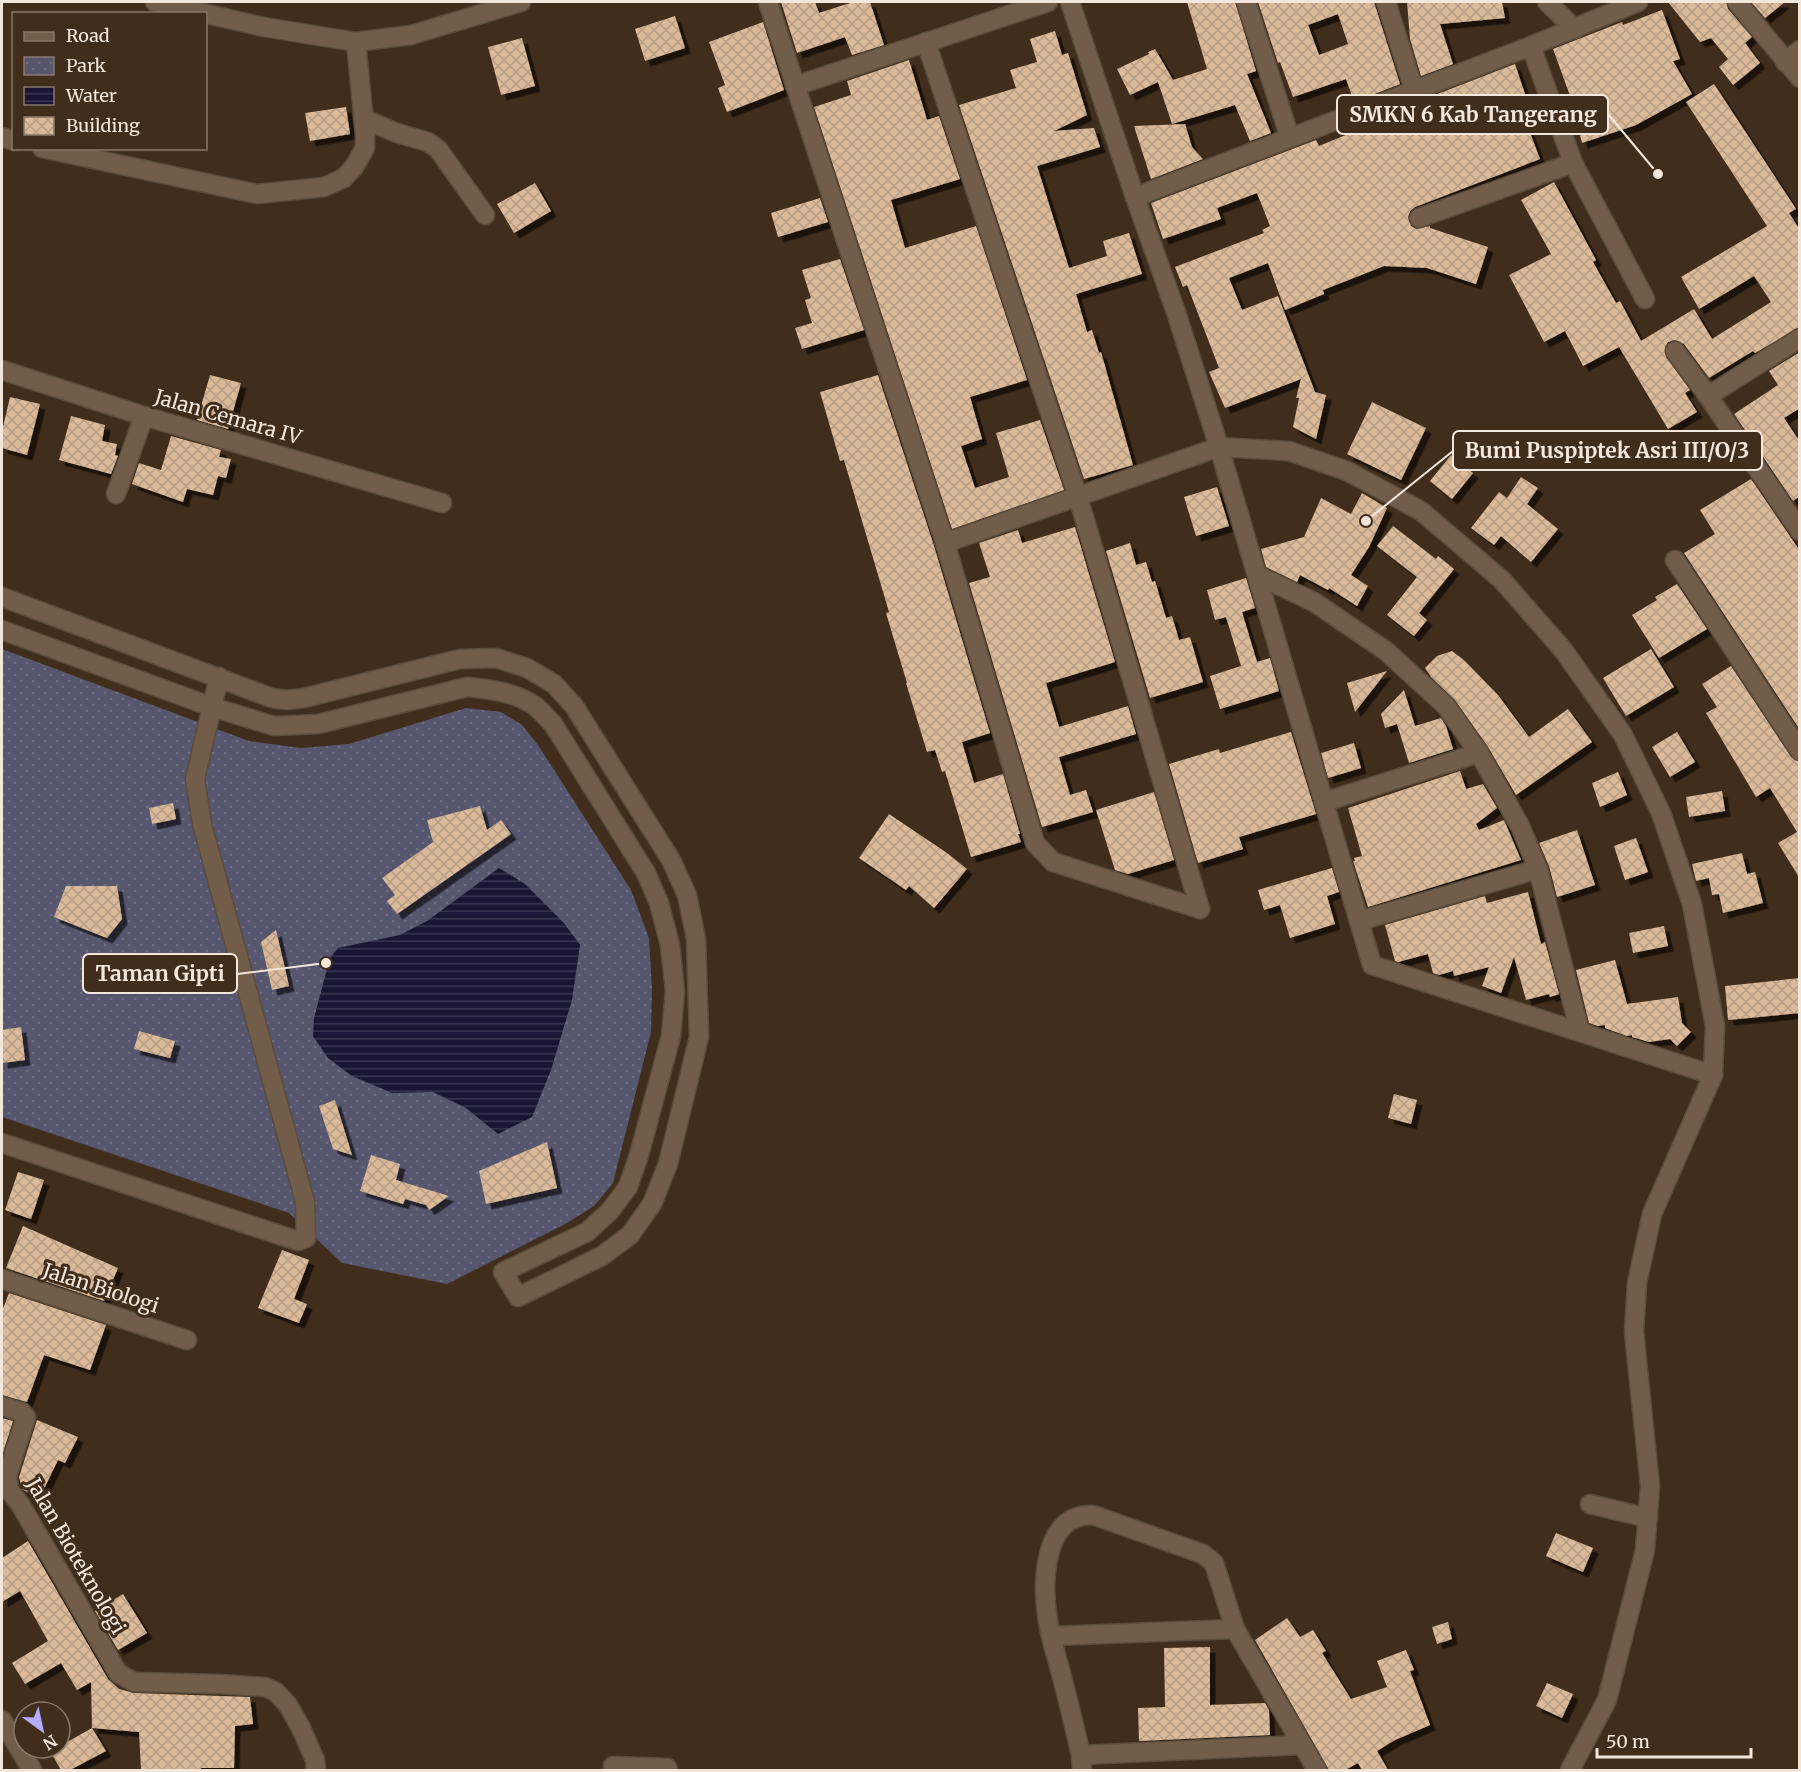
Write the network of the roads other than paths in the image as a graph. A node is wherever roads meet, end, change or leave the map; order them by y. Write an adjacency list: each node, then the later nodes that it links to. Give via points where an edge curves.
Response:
1 (155, 2): 11 (street)
2 (521, 2): 14 (street, via 411,35)
3 (768, 2): 19 (street)
4 (1048, 2): 15 (street)
5 (1070, 2): 25 (street)
6 (1246, 2): 22 (street)
7 (1386, 2): 20 (street)
8 (1546, 2): 13 (street)
9 (1638, 2): 13 (street)
10 (1737, 2): 17 (street)
11 (199, 12)
12 (207, 14): 14 (street)
13 (1575, 29): 16 (street)
14 (356, 42): 21 (street)
15 (926, 42): 19 (street); 36 (street)
16 (1531, 46): 20 (street); 24 (street)
17 (1792, 56): 18 (street)
18 (1800, 78)
19 (795, 86): 39 (street)
20 (1414, 90): 22 (street)
21 (364, 119): 23 (street, via 365,148 344,178 324,187 257,194); 26 (street, via 438,149)
22 (1290, 138): 25 (street)
23 (51, 150)
24 (1574, 163): 27 (street); 28 (street)
25 (1135, 197): 34 (street)
26 (485, 215)
27 (1419, 218)
28 (1645, 298)
29 (1800, 338): 32 (street)
30 (1675, 351): 32 (street)
31 (2, 370): 33 (street, Jalan Cemara IV)
32 (1708, 396): 38 (street)
33 (144, 416): 35 (street); 37 (street, Jalan Cemara IV)
34 (1219, 447): 36 (street); 41 (street); 52 (street, via 1289,451 1347,471 1421,511 1502,580 1564,651 1623,735 1664,823 1692,904 1715,1026)
35 (116, 494)
36 (1078, 497): 39 (street); 39 (street, via 1200,909 1053,862 1035,843)
37 (442, 503)
38 (1800, 531)
39 (945, 543)
40 (1675, 560): 46 (street)
41 (1257, 575): 47 (street, via 1314,603 1386,651 1446,706); 48 (street)
42 (2, 597): 44 (street)
43 (2, 630): 45 (street)
44 (219, 677): 45 (street); 45 (street, via 287,700 460,659 496,658 527,668 554,684 574,706 671,860 687,895 696,939 699,1037 668,1164 652,1204 630,1235 602,1256 518,1297 503,1272 587,1232 628,1187 671,1036 675,991 670,945 659,903 646,873 553,724 533,704 489,688 467,687 293,727 274,726)
45 (212, 707): 53 (street, via 195,779 202,824 305,1202 306,1238 298,1241)
46 (1800, 751)
47 (1479, 753): 48 (street); 49 (street, via 1520,826)
48 (1324, 802): 50 (street)
49 (1538, 869): 50 (street); 51 (street)
50 (1359, 921): 51 (street, via 1372,964)
51 (1580, 1032): 52 (street)
52 (1713, 1075): 58 (street, via 1652,1214 1637,1283 1634,1332 1650,1486)
53 (2, 1143)
54 (2, 1279): 55 (street, Jalan Biologi)
55 (187, 1340)
56 (2, 1406): 66 (street, Jalan Bioteknologi, via 26,1417 7,1476 9,1490 118,1673 134,1682 230,1684 265,1687 276,1692 301,1728)
57 (1590, 1504): 58 (street)
58 (1648, 1518): 69 (street, via 1645,1550 1607,1700)
59 (1235, 1629): 60 (street); 60 (street, via 1214,1563 1203,1554 1081,1514 1065,1523 1049,1551 1046,1572); 62 (street)
60 (1052, 1636): 63 (street)
61 (2, 1720): 65 (street)
62 (1302, 1745): 63 (street); 68 (street)
63 (1082, 1763)
64 (613, 1766): 67 (street)
65 (32, 1770)
66 (316, 1770)
67 (668, 1770)
68 (1317, 1770)
69 (1570, 1770)

